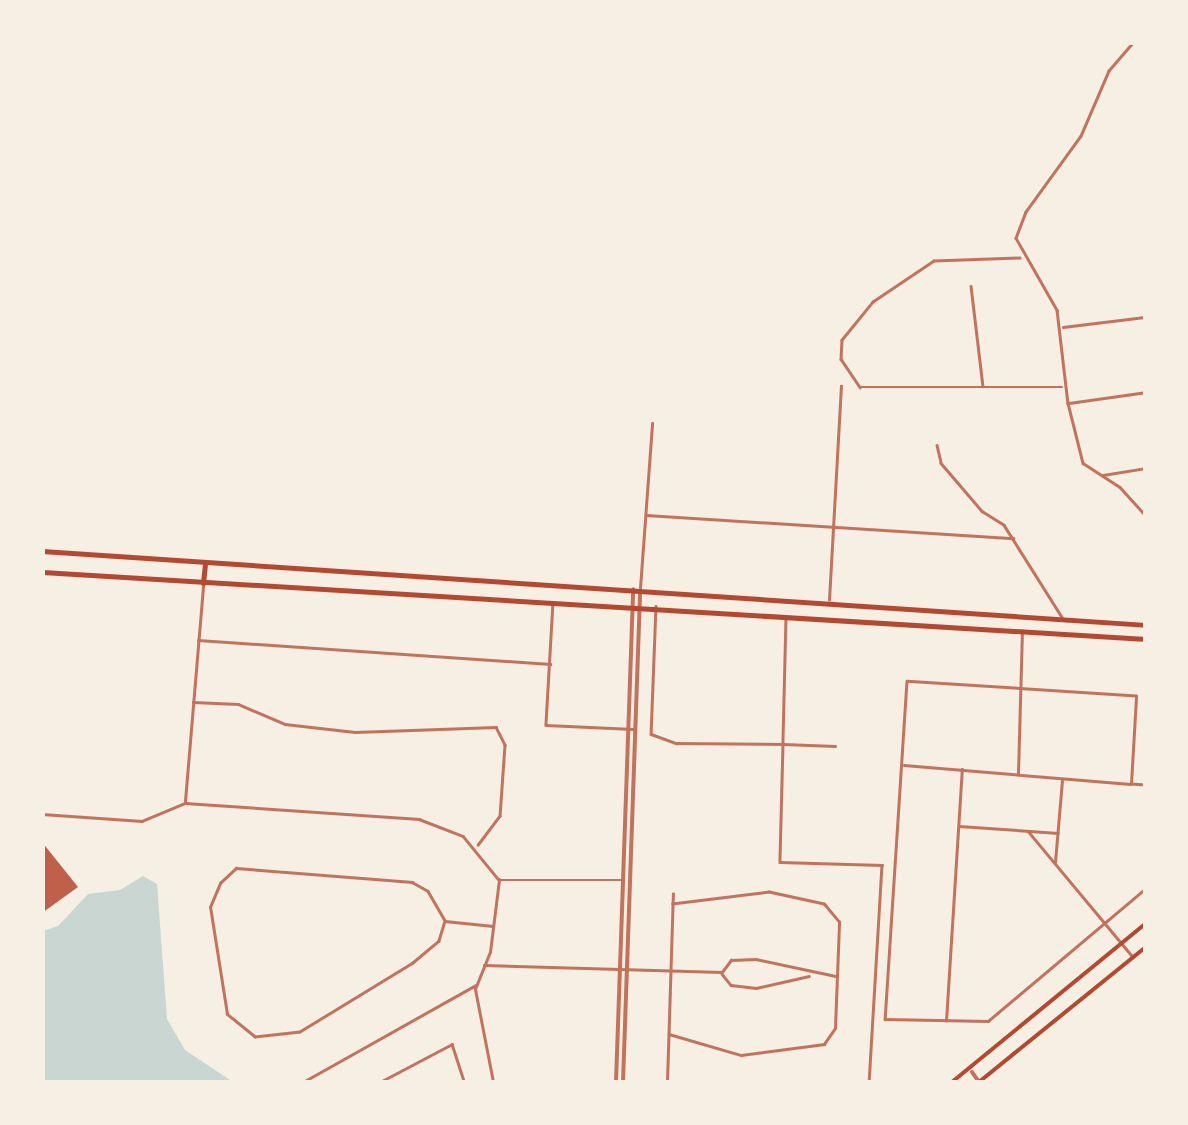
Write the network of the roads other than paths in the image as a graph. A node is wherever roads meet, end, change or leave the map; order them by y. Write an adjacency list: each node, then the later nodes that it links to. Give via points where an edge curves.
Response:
1 (1134, 42): 2 (street, via 1102,83 1071,153 1022,218 1016,238)
2 (1022, 258): 5 (street, via 1051,294); 7 (street, via 934,260 873,302 839,348 860,387)
3 (971, 286): 7 (street)
4 (1146, 317): 5 (street)
5 (1060, 328): 8 (street)
6 (840, 386): 17 (street)
7 (983, 387): 8 (street)
8 (1065, 387): 10 (street)
9 (1146, 392): 10 (street)
10 (1068, 403): 14 (street, via 1084,463)
11 (652, 423): 15 (street)
12 (937, 445): 18 (street, via 941,462)
13 (1146, 468): 14 (street)
14 (1100, 476): 16 (street)
15 (646, 515): 17 (street); 23 (street)
16 (1146, 516)
17 (832, 527): 18 (street); 24 (street)
18 (1013, 538): 29 (street)
19 (42, 552): 20 (main road)
20 (204, 564): 22 (main road); 23 (main road)
21 (42, 572): 22 (main road)
22 (203, 583): 25 (main road); 33 (street)
23 (636, 589): 24 (main road); 26 (street)
24 (830, 600): 29 (main road)
25 (554, 601): 26 (main road); 34 (street)
26 (636, 605): 27 (main road); 37 (street)
27 (656, 606): 28 (main road); 38 (street, via 651,734 676,743)
28 (786, 616): 31 (main road); 38 (street)
29 (1063, 618): 30 (main road)
30 (1146, 625)
31 (1022, 630): 32 (main road); 35 (street)
32 (1146, 639)
33 (198, 640): 34 (street); 36 (street)
34 (550, 664): 37 (street, via 546,725)
35 (1022, 689): 40 (street, via 908,681); 42 (street); 44 (street, via 1136,696)
36 (193, 702): 46 (street); 51 (street, via 238,704 285,724 356,732 496,727 505,745 500,816)
37 (631, 729): 54 (street)
38 (783, 744): 39 (street); 81 (street, via 780,862 882,866)
39 (835, 746)
40 (901, 765): 41 (street); 72 (street, via 885,1018)
41 (962, 770): 42 (street); 48 (street)
42 (1018, 774): 43 (street)
43 (1062, 779): 44 (street); 50 (street)
44 (1131, 784): 45 (street)
45 (1146, 785)
46 (185, 803): 47 (street, via 142,821); 51 (street, via 419,819 456,832)
47 (42, 814)
48 (957, 826): 49 (street); 72 (street)
49 (1028, 831): 50 (street); 52 (street)
50 (1058, 834): 52 (street)
51 (476, 848): 53 (street)
52 (1056, 863): 60 (street)
53 (499, 880): 54 (street); 61 (street)
54 (626, 880): 66 (street)
55 (1146, 888): 60 (street)
56 (674, 894): 57 (street)
57 (673, 904): 67 (street); 70 (street, via 758,892 824,904 839,922)
58 (444, 921): 58 (street, via 428,891 412,882 236,868 210,907 227,1014 255,1036 300,1032 413,963 438,941); 61 (street)
59 (1146, 923): 62 (main road)
60 (1106, 924): 62 (street); 72 (street, via 994,1018 976,1025)
61 (493, 926): 65 (street)
62 (1122, 943): 64 (street); 74 (main road)
63 (1146, 948): 64 (main road)
64 (1134, 958): 83 (main road)
65 (484, 965): 66 (street); 71 (street)
66 (623, 969): 67 (street); 79 (street)
67 (671, 972): 68 (street); 73 (street)
68 (722, 972): 69 (street, via 731,985 756,988 804,982); 69 (street, via 732,960 756,958 804,967)
69 (809, 975): 70 (street)
70 (837, 976): 73 (street, via 834,1034 812,1049 734,1054)
71 (476, 985): 75 (street); 78 (street)
72 (946, 1022)
73 (669, 1034): 80 (street)
74 (972, 1072): 82 (main road); 83 (street)
75 (304, 1082)
76 (380, 1082): 77 (street, via 452,1044)
77 (464, 1082)
78 (493, 1082)
79 (620, 1082)
80 (668, 1082)
81 (870, 1082)
82 (952, 1082)
83 (979, 1082)

